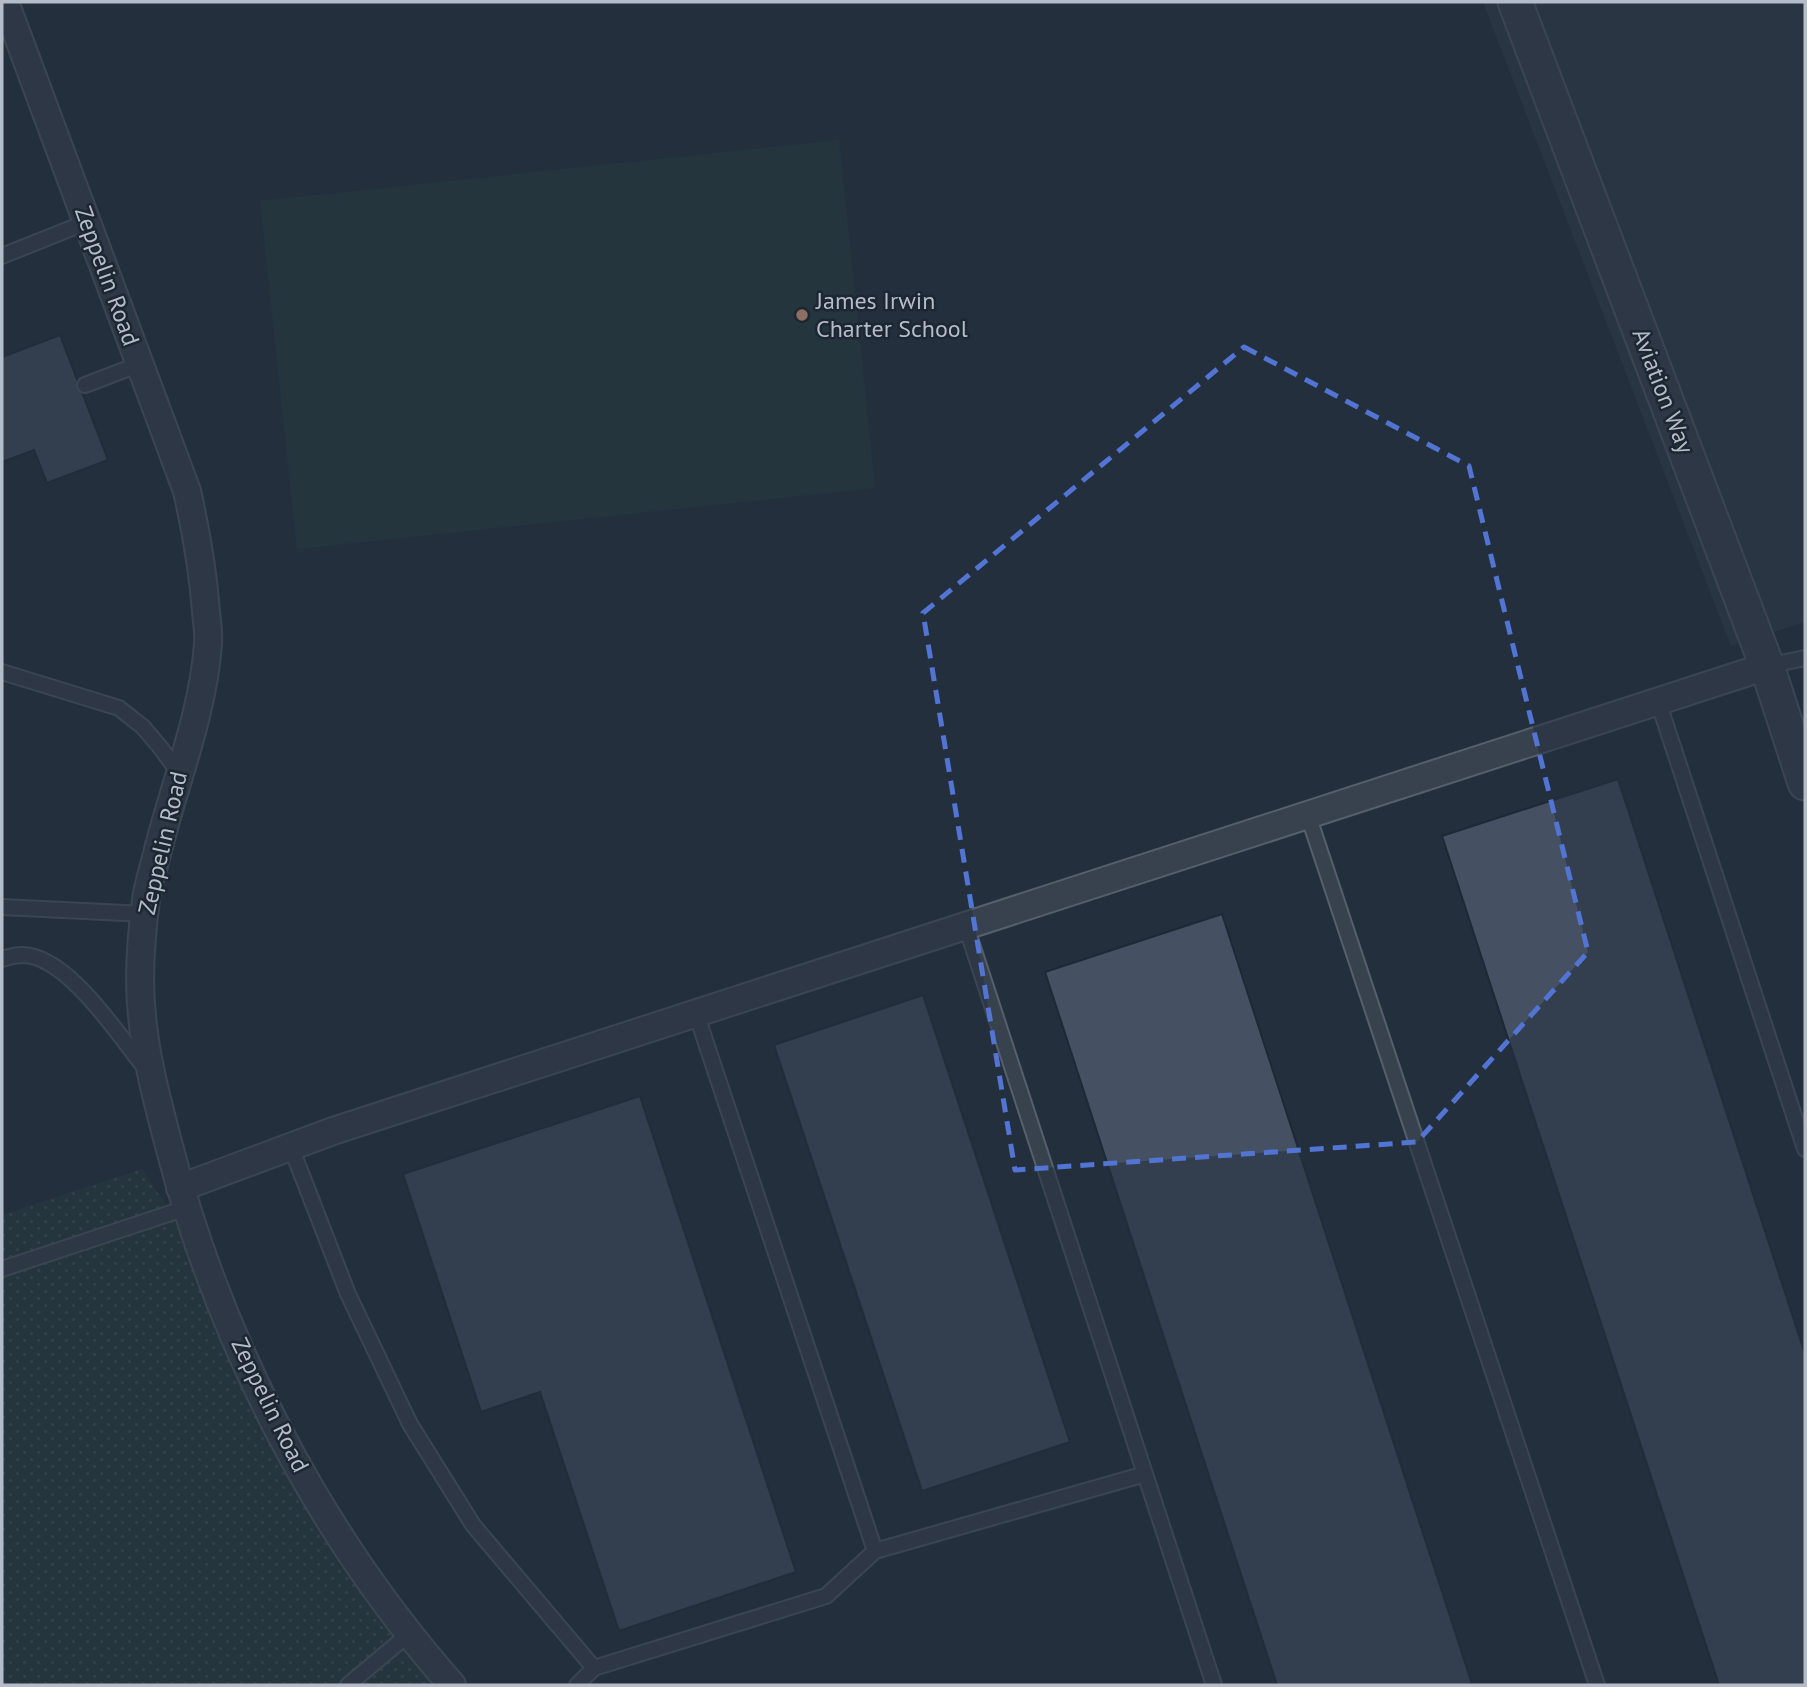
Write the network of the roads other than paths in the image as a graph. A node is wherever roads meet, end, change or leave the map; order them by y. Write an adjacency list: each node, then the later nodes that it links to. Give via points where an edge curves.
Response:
1 (5, 2): 3 (street, Zeppelin Road)
2 (1515, 2): 8 (street, Aviation Way)
3 (87, 222): 4 (lane); 5 (street, Zeppelin Road)
4 (2, 256)
5 (139, 365): 6 (lane); 11 (street, Zeppelin Road, via 187,491 204,583 209,642 196,715)
6 (85, 386)
7 (1805, 658): 8 (lane)
8 (1767, 666): 10 (street); 12 (street, Aviation Way)
9 (2, 672): 11 (lane, via 119,708 143,727)
10 (1658, 701): 13 (street); 21 (lane)
11 (179, 773): 15 (street, Zeppelin Road)
12 (1805, 783)
13 (1308, 815): 16 (street); 32 (lane)
14 (2, 907): 15 (lane)
15 (145, 914): 19 (street, Zeppelin Road, via 141,1013)
16 (966, 926): 18 (street); 24 (lane)
17 (3, 956): 19 (lane, via 24,955 47,962 73,979)
18 (696, 1013): 20 (street); 25 (lane)
19 (151, 1075): 22 (street, Zeppelin Road)
20 (291, 1147): 22 (street); 27 (lane, via 348,1294 410,1424 473,1525)
21 (1805, 1149)
22 (183, 1198): 23 (lane); 26 (street, Zeppelin Road, via 243,1354 283,1438 333,1525)
23 (2, 1269)
24 (1145, 1474): 25 (lane); 31 (lane)
25 (875, 1551): 27 (lane, via 826,1596)
26 (410, 1633): 28 (lane); 29 (street, Zeppelin Road)
27 (594, 1668): 30 (lane)
28 (348, 1685)
29 (452, 1685)
30 (577, 1685)
31 (1214, 1685)
32 (1597, 1685)

